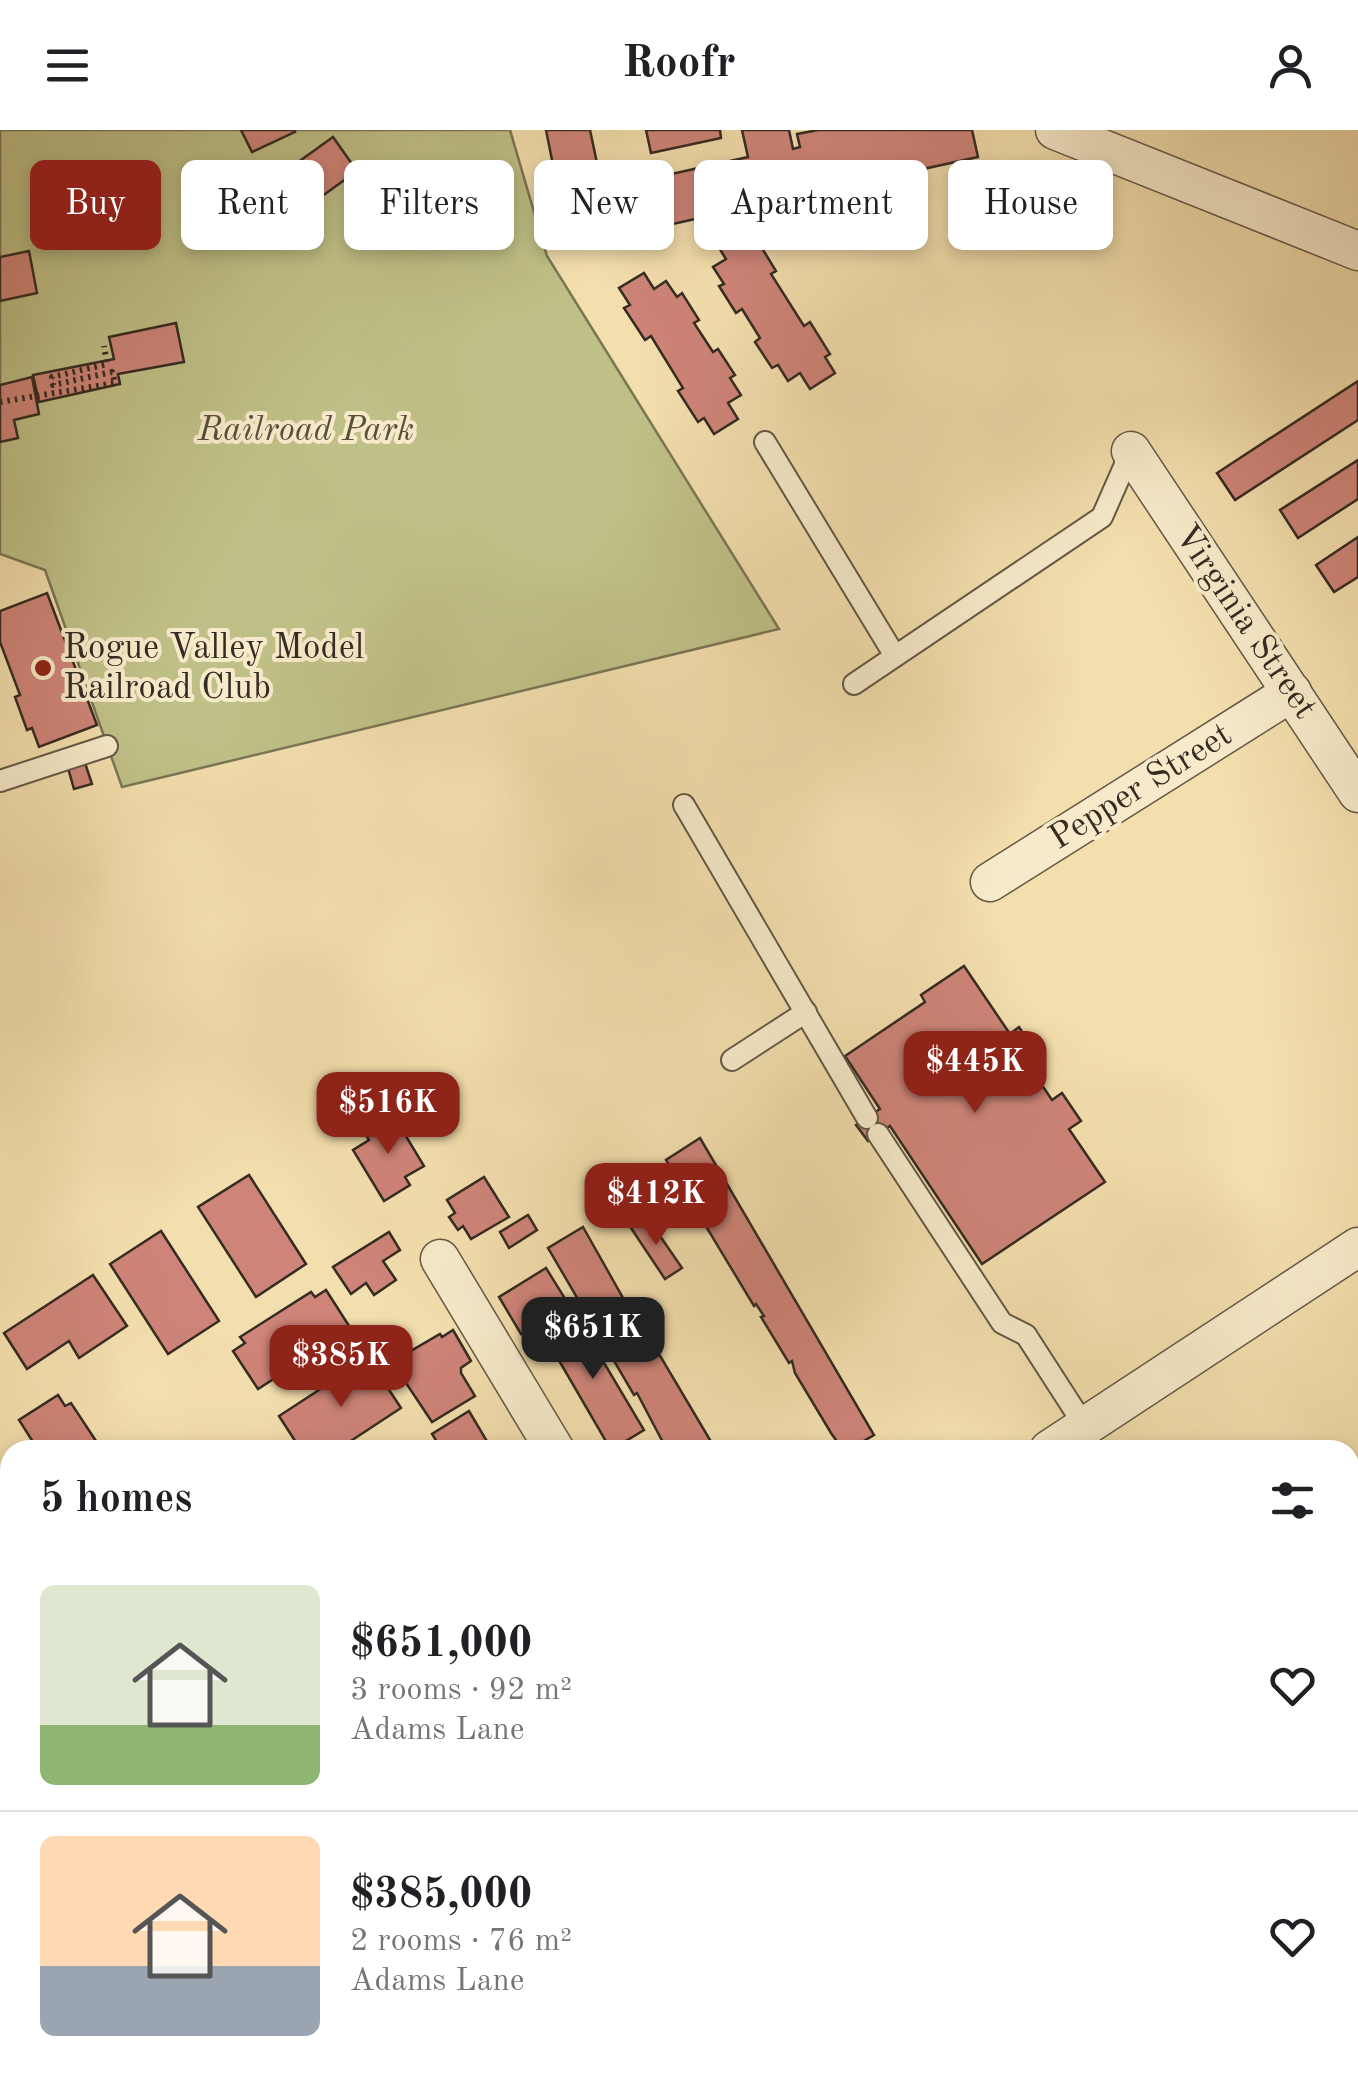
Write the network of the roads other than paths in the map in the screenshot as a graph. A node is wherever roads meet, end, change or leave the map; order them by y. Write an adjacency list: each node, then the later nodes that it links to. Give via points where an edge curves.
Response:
1 (1056, 130): 2 (street)
2 (1358, 251)
3 (765, 442): 5 (lane)
4 (1131, 451): 5 (lane, via 1102,517); 7 (street, Virginia Street)
5 (895, 656): 6 (lane)
6 (854, 684)
7 (1292, 692): 10 (street, Virginia Street); 12 (street, Pepper Street)
8 (108, 746): 9 (lane)
9 (0, 781)
10 (1358, 793)
11 (684, 806): 13 (lane)
12 (990, 882)
13 (806, 1012): 14 (lane); 17 (lane, via 1002,1323 1026,1335)
14 (732, 1060)
15 (1358, 1248): 17 (street)
16 (440, 1259): 18 (street)
17 (1084, 1425): 19 (street)
18 (548, 1440)
19 (1062, 1440)

